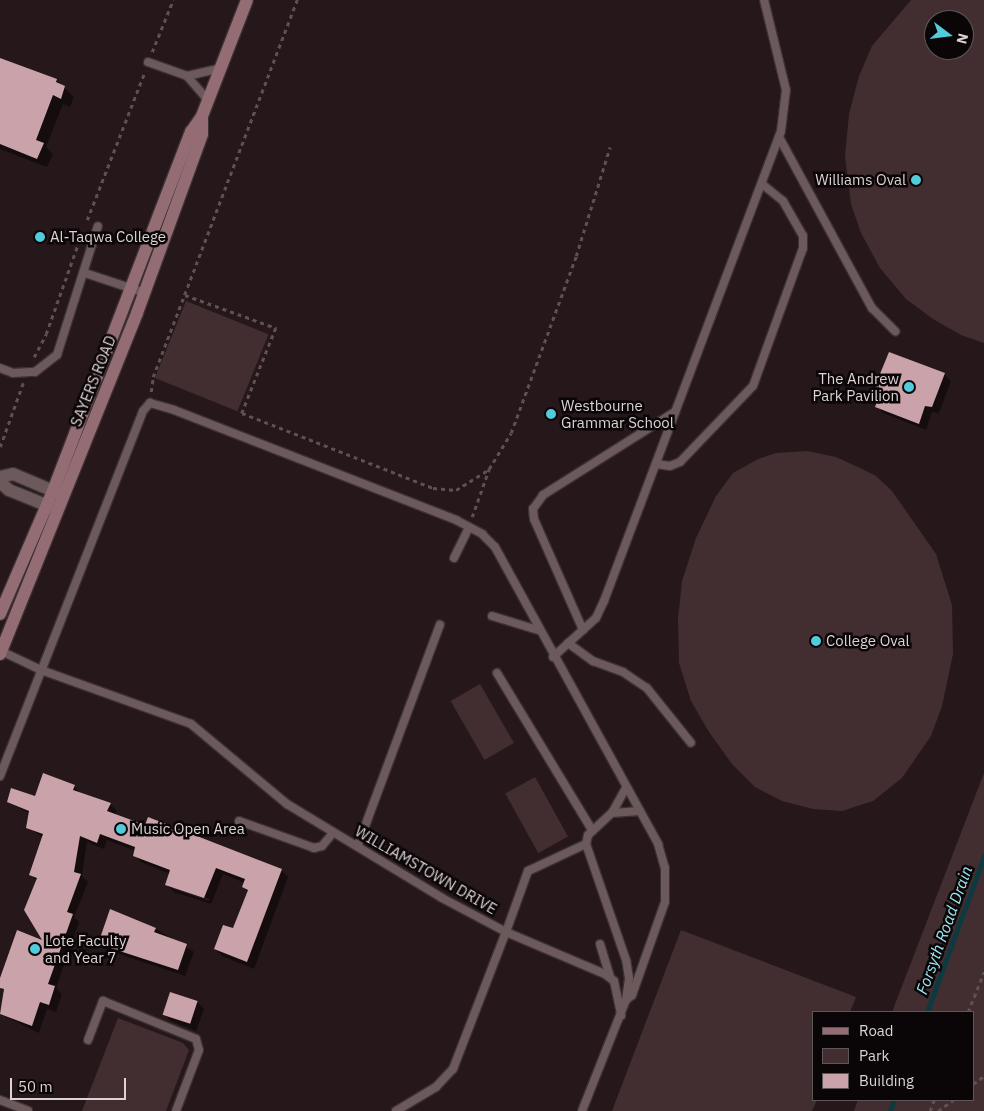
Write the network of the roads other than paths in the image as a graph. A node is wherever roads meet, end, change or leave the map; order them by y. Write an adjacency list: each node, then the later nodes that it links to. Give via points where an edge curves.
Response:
1 (247, 0): 4 (main road, SAYERS ROAD)
2 (764, 0): 8 (lane, via 786,90 786,111)
3 (148, 62): 5 (lane)
4 (221, 68): 5 (lane); 6 (main road, SAYERS ROAD)
5 (188, 76): 6 (lane)
6 (208, 100): 7 (main road, SAYERS ROAD)
7 (202, 116): 12 (main road, SAYERS ROAD, via 192,132); 13 (main road, SAYERS ROAD, via 202,134)
8 (779, 137): 9 (lane); 14 (lane, via 872,308)
9 (762, 184): 16 (lane); 17 (lane, via 783,201 803,236 804,248 753,386 680,462 670,466)
10 (98, 226): 11 (lane)
11 (85, 273): 12 (lane); 15 (lane, via 57,355 36,372 13,373)
12 (131, 288): 13 (lane); 20 (main road, SAYERS ROAD)
13 (145, 293): 20 (main road, SAYERS ROAD)
14 (895, 332)
15 (0, 368)
16 (675, 412): 17 (lane); 29 (lane, via 543,495 533,509 534,520)
17 (656, 464): 29 (lane, via 604,601 596,618)
18 (0, 477): 20 (street, via 13,474)
19 (0, 482): 21 (street, via 9,490)
20 (59, 493): 21 (main road, SAYERS ROAD); 22 (main road, SAYERS ROAD)
21 (45, 506): 22 (street); 25 (main road, SAYERS ROAD)
22 (59, 510): 31 (main road, SAYERS ROAD)
23 (469, 526): 24 (lane); 28 (lane, via 495,547); 33 (lane, via 150,403 142,411)
24 (454, 558)
25 (0, 614)
26 (492, 616): 28 (lane)
27 (440, 625): 44 (lane)
28 (538, 630): 32 (lane)
29 (583, 630): 30 (lane)
30 (568, 643): 32 (lane); 35 (lane, via 593,661 623,672 647,688)
31 (0, 652): 33 (lane, WILLIAMSTOWN DRIVE)
32 (553, 657): 37 (lane)
33 (41, 670): 36 (lane); 42 (lane, WILLIAMSTOWN DRIVE, via 191,724 253,777)
34 (497, 673): 41 (lane)
35 (692, 743)
36 (0, 776)
37 (626, 788): 38 (lane); 39 (lane)
38 (640, 811): 39 (lane); 48 (lane, via 658,844 665,868 665,902 632,995)
39 (612, 813): 41 (lane)
40 (239, 821): 42 (lane, via 314,848 322,846)
41 (592, 830): 43 (lane)
42 (333, 833): 44 (lane, WILLIAMSTOWN DRIVE)
43 (586, 844): 45 (lane, WILLIAMSTOWN DRIVE, via 528,871); 48 (lane, via 626,960)
44 (358, 845): 45 (lane, WILLIAMSTOWN DRIVE, via 442,898)
45 (506, 932): 47 (lane); 54 (lane, via 454,1069 436,1087)
46 (600, 944): 47 (lane)
47 (610, 977): 49 (lane, via 618,993)
48 (626, 1000): 49 (lane)
49 (620, 1015): 55 (lane)
50 (88, 1040): 53 (lane, via 103,1001 196,1040 199,1050)
51 (0, 1100): 52 (lane)
52 (28, 1111)
53 (176, 1111)
54 (396, 1111)
55 (582, 1111)

